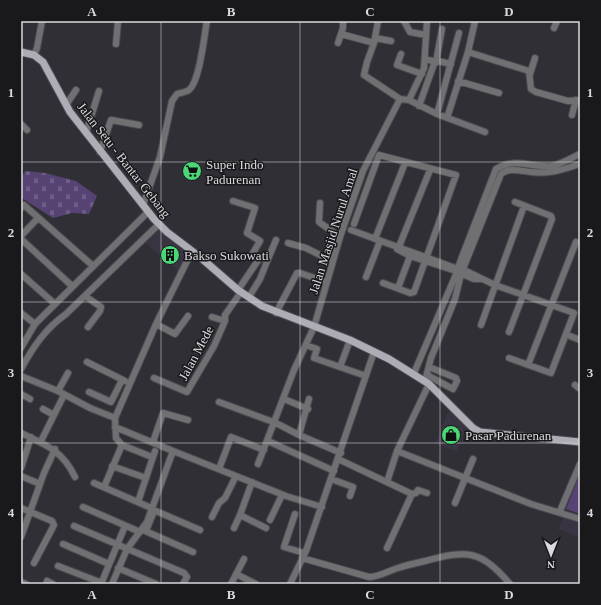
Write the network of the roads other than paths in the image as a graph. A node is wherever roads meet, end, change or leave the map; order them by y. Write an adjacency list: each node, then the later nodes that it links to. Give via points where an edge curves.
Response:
1 (42, 21): 22 (street)
2 (118, 21): 18 (street)
3 (207, 21): 56 (street, via 197,72 188,91 177,94 172,101 160,155)
4 (343, 21): 13 (street)
5 (378, 21): 15 (street)
6 (404, 21): 14 (street, via 410,32)
7 (426, 21): 14 (street)
8 (476, 21): 20 (street)
9 (557, 21): 10 (street)
10 (554, 28)
11 (442, 29): 25 (street)
12 (459, 33): 26 (street)
13 (341, 34): 15 (street); 17 (street)
14 (426, 35): 24 (street)
15 (374, 41): 16 (street); 33 (street, via 364,75)
16 (391, 41)
17 (338, 43)
18 (116, 44)
19 (21, 52): 22 (main road, Jalan Setu - Bantar Gebang)
20 (468, 52): 28 (street, via 529,71); 29 (street)
21 (401, 54): 27 (street, via 397,65)
22 (34, 56): 36 (main road, Jalan Setu - Bantar Gebang, via 48,69)
23 (536, 58): 28 (street)
24 (425, 59): 25 (street); 27 (street)
25 (436, 62): 26 (street); 37 (street)
26 (451, 64): 38 (street)
27 (422, 74): 34 (street)
28 (530, 74): 35 (street, via 531,89 536,92 568,101)
29 (458, 81): 32 (street); 40 (street)
30 (76, 90): 36 (street)
31 (99, 91): 45 (street)
32 (499, 93)
33 (400, 99): 34 (street); 64 (street, Jalan Masjid Nurul Amal, via 364,171)
34 (409, 100): 37 (street)
35 (578, 100): 39 (street)
36 (66, 105): 45 (main road, Jalan Setu - Bantar Gebang)
37 (419, 106): 38 (street)
38 (437, 114): 40 (street)
39 (572, 115)
40 (447, 118): 44 (street)
41 (21, 124): 43 (street)
42 (139, 125): 46 (street, via 111,120)
43 (27, 130)
44 (485, 132)
45 (86, 133): 46 (main road, Jalan Setu - Bantar Gebang)
46 (100, 152): 56 (main road, Jalan Setu - Bantar Gebang)
47 (580, 154): 51 (street)
48 (405, 162): 50 (street); 61 (street, via 379,155); 67 (street)
49 (580, 164): 51 (street)
50 (430, 170): 70 (street); 74 (street, via 457,176)
51 (552, 170): 78 (street, via 514,163 496,169)
52 (233, 201): 73 (street, via 255,208 246,233 259,240 253,255)
53 (514, 202): 57 (street)
54 (320, 203): 64 (street, via 319,222)
55 (22, 205): 59 (street)
56 (143, 205): 58 (main road, Jalan Setu - Bantar Gebang)
57 (524, 206): 83 (street); 87 (street, via 551,216 552,219)
58 (148, 212): 60 (main road, Jalan Setu - Bantar Gebang); 77 (street)
59 (38, 218): 63 (street); 77 (street)
60 (159, 224): 71 (main road, Jalan Setu - Bantar Gebang); 88 (street)
61 (354, 224)
62 (351, 230): 67 (street)
63 (21, 236)
64 (340, 237): 76 (street, Jalan Masjid Nurul Amal)
65 (21, 239): 84 (street)
66 (276, 240): 75 (street)
67 (377, 240): 70 (street); 80 (street)
68 (576, 242): 91 (street)
69 (288, 243): 76 (street, via 306,248)
70 (397, 247): 72 (street); 74 (street)
71 (192, 251): 86 (main road, Jalan Setu - Bantar Gebang); 98 (street)
72 (410, 256): 74 (street); 85 (street)
73 (259, 258): 75 (street); 86 (street, Jalan Mede)
74 (425, 258): 78 (street); 85 (street, via 412,294)
75 (268, 259): 89 (street)
76 (332, 261): 81 (street, Jalan Masjid Nurul Amal)
77 (93, 266): 84 (street)
78 (460, 271): 83 (street, via 476,280 481,279); 109 (street); 110 (street, via 455,299)
79 (21, 274): 90 (street)
80 (366, 277)
81 (326, 282): 93 (street, via 297,274); 101 (street, Jalan Masjid Nurul Amal)
82 (383, 283): 85 (street)
83 (495, 285): 87 (street); 99 (street)
84 (72, 286): 90 (street)
85 (398, 288)
86 (239, 291): 89 (main road, Jalan Setu - Bantar Gebang); 96 (street, Jalan Mede)
87 (523, 295): 91 (street); 102 (street)
88 (85, 296): 100 (street, via 101,307); 116 (street, via 54,322 36,342)
89 (249, 297): 93 (main road, Jalan Setu - Bantar Gebang)
90 (54, 304): 97 (street)
91 (551, 306): 113 (street); 113 (street, via 574,313 566,335 551,373)
92 (21, 313): 97 (street)
93 (276, 313): 101 (main road, Jalan Setu - Bantar Gebang)
94 (188, 316): 98 (street, via 175,334)
95 (212, 317): 96 (street)
96 (225, 322): 122 (street, Jalan Mede, via 187,392)
97 (35, 324): 107 (street)
98 (156, 324): 125 (street)
99 (481, 325)
100 (88, 327)
101 (314, 327): 104 (main road, Jalan Setu - Bantar Gebang); 106 (street, Jalan Masjid Nurul Amal)
102 (509, 332)
103 (570, 336): 105 (street)
104 (350, 340): 108 (main road, Jalan Setu - Bantar Gebang); 114 (street)
105 (580, 340)
106 (306, 345): 114 (street, via 317,350 314,358); 131 (street, Jalan Masjid Nurul Amal)
107 (21, 348)
108 (374, 352): 119 (main road, Jalan Setu - Bantar Gebang); 121 (street)
109 (424, 355): 110 (street); 119 (street)
110 (432, 358): 115 (street)
111 (509, 358): 113 (street)
112 (87, 362): 123 (street)
113 (528, 365)
114 (340, 367): 121 (street)
115 (429, 367): 117 (street); 124 (street)
116 (21, 369)
117 (438, 371): 124 (street); 124 (street, via 458,379 455,388 453,390)
118 (68, 373): 126 (street)
119 (414, 373): 124 (main road, Jalan Setu - Bantar Gebang)
120 (21, 376): 126 (street)
121 (366, 376): 153 (street)
122 (154, 378)
123 (122, 380): 125 (street); 127 (street, via 111,402)
124 (429, 380): 146 (main road, Jalan Setu - Bantar Gebang, via 473,428 480,432); 152 (street)
125 (130, 384): 137 (street)
126 (58, 391): 129 (street)
127 (89, 392)
128 (21, 394): 130 (street)
129 (64, 395): 136 (street); 137 (street)
130 (30, 399)
131 (284, 399): 135 (street); 139 (street, Jalan Masjid Nurul Amal)
132 (309, 399): 135 (street)
133 (219, 402): 139 (street)
134 (43, 409): 136 (street)
135 (308, 409): 142 (street)
136 (54, 415): 144 (street)
137 (115, 418): 140 (street)
138 (188, 420): 147 (street, via 163,413)
139 (276, 423): 142 (street); 145 (street, Jalan Masjid Nurul Amal)
140 (115, 428): 147 (street); 148 (street, via 116,438)
141 (21, 433): 143 (street)
142 (299, 435): 153 (street)
143 (31, 437): 144 (street); 159 (street)
144 (41, 441): 149 (street)
145 (268, 441): 151 (street, Jalan Masjid Nurul Amal); 164 (street)
146 (580, 441)
147 (153, 442): 150 (street)
148 (122, 445): 158 (street); 166 (street, via 154,454)
149 (56, 449): 162 (street); 171 (street)
150 (173, 450): 160 (street); 195 (street)
151 (264, 450): 156 (street, Jalan Masjid Nurul Amal); 160 (street, via 231,437)
152 (397, 451): 165 (street); 169 (street)
153 (341, 452): 154 (street)
154 (338, 459): 164 (street); 169 (street)
155 (473, 459): 165 (street)
156 (258, 464)
157 (580, 464): 184 (street)
158 (112, 466): 166 (street); 172 (street)
159 (21, 468)
160 (219, 469): 163 (street)
161 (21, 476): 171 (street)
162 (75, 476)
163 (236, 476): 167 (street); 187 (street)
164 (333, 476): 168 (street); 176 (street, via 353,487); 181 (street)
165 (465, 476): 178 (street); 184 (street, via 531,504)
166 (146, 478): 177 (street)
167 (252, 482): 174 (street); 186 (street)
168 (348, 482)
169 (387, 482): 175 (street)
170 (94, 483): 172 (street)
171 (40, 484): 183 (street)
172 (104, 487): 177 (street)
173 (427, 493): 175 (street, via 418,490)
174 (282, 494): 181 (street); 189 (street)
175 (412, 494): 199 (street)
176 (350, 496)
177 (138, 502): 180 (street)
178 (455, 503)
179 (83, 507): 191 (street)
180 (149, 507)
181 (322, 507): 202 (street)
182 (21, 508): 183 (street)
183 (29, 512): 196 (street); 204 (street, via 52,521 54,525)
184 (560, 512): 188 (street)
185 (295, 514): 202 (street, via 284,547)
186 (240, 515): 192 (street); 193 (street)
187 (212, 517)
188 (580, 519)
189 (270, 520)
190 (74, 526): 198 (street)
191 (125, 526): 195 (street); 198 (street)
192 (234, 528)
193 (266, 528)
194 (200, 530): 195 (street, via 154,511)
195 (142, 531): 200 (street); 201 (street)
196 (21, 538)
197 (63, 544): 205 (street)
198 (117, 545): 200 (street); 205 (street)
199 (387, 548)
200 (127, 549): 207 (street); 216 (street, via 184,573 187,577)
201 (193, 552)
202 (303, 556): 219 (street); 220 (street, via 375,577 400,567 444,556 473,554 489,563)
203 (244, 559): 208 (street)
204 (34, 563)
205 (109, 564): 213 (street)
206 (58, 566): 213 (street)
207 (118, 568): 214 (street); 215 (street)
208 (236, 574): 217 (street); 218 (street)
209 (47, 581): 212 (street)
210 (21, 582): 211 (street)
211 (26, 584)
212 (53, 584)
213 (102, 584)
214 (112, 584)
215 (156, 584)
216 (183, 584)
217 (231, 584)
218 (256, 584)
219 (290, 584)
220 (510, 584)

